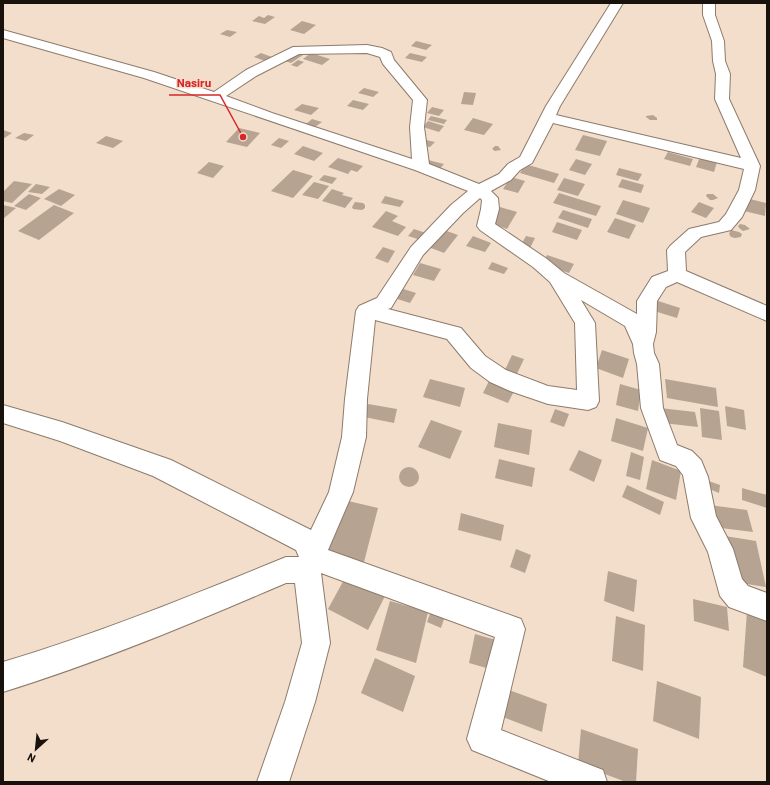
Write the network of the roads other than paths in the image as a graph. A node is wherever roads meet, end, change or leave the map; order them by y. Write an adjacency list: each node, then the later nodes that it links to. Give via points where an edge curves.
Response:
1 (617, 3): 5 (street)
2 (709, 3): 6 (street, via 709,15 718,41 719,61 723,74 722,99)
3 (3, 34): 4 (street, via 149,75)
4 (216, 97): 7 (street); 7 (street, via 250,73 297,50 378,51 386,55 388,61 420,100 417,127)
5 (548, 118): 6 (street); 8 (street, via 526,160 514,167 505,177)
6 (752, 166): 9 (street, via 747,190 733,217 725,226 695,233 676,250)
7 (421, 167): 8 (street)
8 (480, 190): 10 (street, via 490,198 486,226 540,263); 11 (street, via 457,209 417,252 384,303)
9 (677, 274): 12 (street); 13 (street, via 659,282 647,301)
10 (557, 278): 11 (street, via 585,323 588,401 548,395 518,386 498,376 478,362 454,332); 13 (street, via 633,321)
11 (366, 311): 15 (street, via 354,437 341,492)
12 (767, 314)
13 (643, 344): 16 (street, via 648,364 652,408 668,453 684,458 692,468 704,518 720,549 730,586 739,597)
14 (3, 414): 15 (street, via 162,468 305,542)
15 (310, 564): 17 (street, via 286,570 161,622); 18 (street, via 316,643 300,702); 19 (street, via 511,629 483,740)
16 (767, 607)
17 (3, 677)
18 (273, 782)
19 (590, 782)

